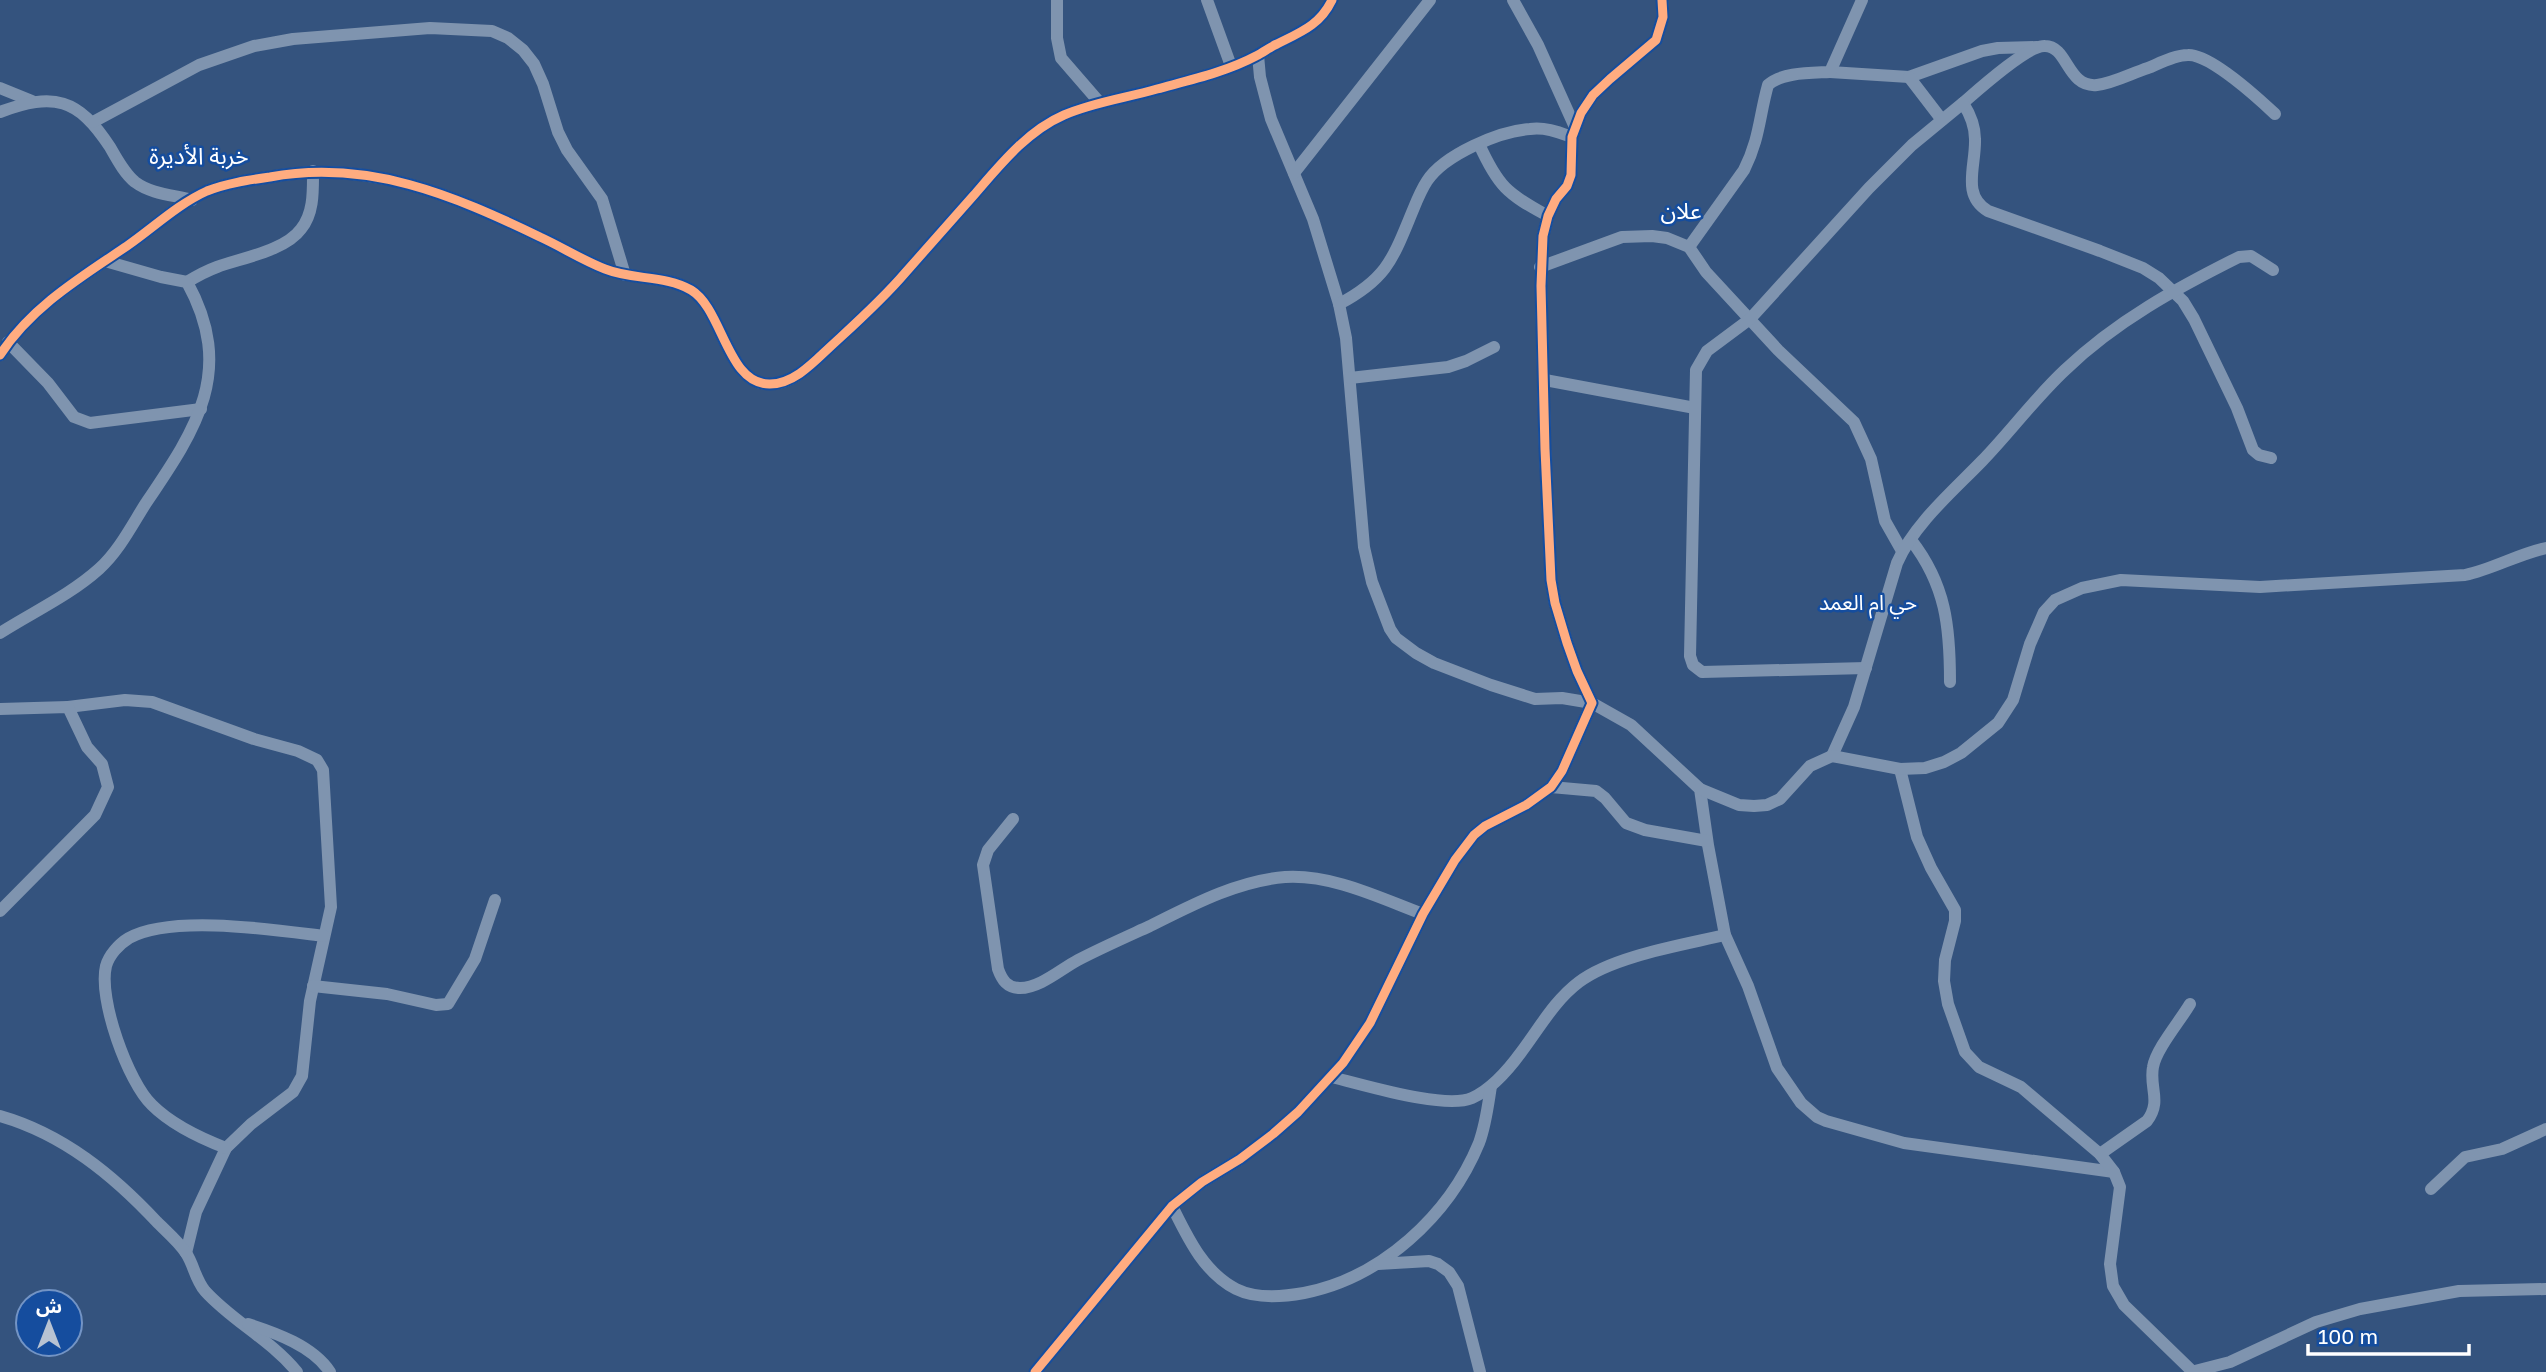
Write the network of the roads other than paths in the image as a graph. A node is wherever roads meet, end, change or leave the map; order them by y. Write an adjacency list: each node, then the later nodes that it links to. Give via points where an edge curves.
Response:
1 (1056, 0): 15 (street, via 1061,58)
2 (1207, 0): 10 (street)
3 (1332, 0): 9 (street, via 1315,24)
4 (1430, 0): 24 (street)
5 (1513, 0): 21 (street, via 1538,45)
6 (1662, 0): 21 (street, via 1662,25 1656,40 1593,95)
7 (1862, 0): 11 (street)
8 (2037, 47): 12 (street, via 1982,51); 16 (street); 18 (street, via 2053,48 2077,79 2089,85 2181,56 2196,56 2244,86)
9 (1258, 55): 10 (street); 24 (street, via 1270,119)
10 (1231, 66): 15 (street)
11 (1830, 72): 12 (street); 27 (street, via 1770,82 1751,156)
12 (1909, 77): 19 (street)
13 (0, 88): 14 (street)
14 (32, 101): 17 (street); 20 (street, via 69,106)
15 (1100, 103): 31 (street, via 1055,119 1027,140 885,295 815,361 785,381 768,384 750,378 704,303 691,290)
16 (1963, 103): 19 (street); 33 (street, via 1974,128 1972,188 1980,206 2130,263)
17 (0, 112)
18 (2275, 114)
19 (1941, 120): 35 (street, via 1869,188)
20 (93, 122): 25 (street, via 135,182); 31 (street, via 199,65 254,46 420,29 492,31 523,50 534,65 558,132 602,200)
21 (1573, 131): 22 (street, via 1530,128); 26 (street, via 1567,186)
22 (1479, 144): 26 (street, via 1495,178 1519,200); 34 (street, via 1434,170 1382,274)
23 (313, 171): 25 (street, via 218,187); 31 (street, via 370,174 440,194); 32 (street, via 311,205 298,233)
24 (1294, 173): 34 (street, via 1314,219)
25 (192, 200): 28 (street)
26 (1548, 216): 29 (street)
27 (1689, 247): 29 (street, via 1667,238 1622,237); 35 (street)
28 (105, 261): 32 (street); 36 (street, via 27,319)
29 (1540, 267): 40 (street)
30 (2273, 270): 33 (street, via 2251,256 2239,257)
31 (625, 275)
32 (187, 282): 42 (street, via 201,308 208,336 208,382)
33 (2173, 291): 43 (street, via 2194,318 2253,450); 44 (street, via 2108,333 2066,369)
34 (1339, 304): 39 (street)
35 (1750, 318): 41 (street, via 1699,362); 44 (street, via 1854,422 1871,459 1885,522)
36 (8, 342): 38 (street); 42 (street, via 81,422)
37 (1494, 346): 39 (street, via 1448,367)
38 (0, 355)
39 (1350, 379): 49 (street, via 1364,547 1382,612 1396,638 1434,663 1490,685 1535,698)
40 (1545, 380): 41 (street); 49 (street, via 1551,580 1567,643)
41 (1695, 408): 47 (street, via 1693,665 1702,673)
42 (201, 409): 46 (street, via 176,457 106,563)
43 (2271, 458)
44 (1906, 545): 47 (street); 48 (street, via 1922,555 1946,609)
45 (2546, 548): 53 (street, via 2465,575 2260,587 2122,580 2069,592 2044,612 2013,700 1998,723 1944,762)
46 (0, 632)
47 (1866, 668): 52 (street)
48 (1950, 682)
49 (1592, 703): 54 (street); 55 (street, via 1631,725)
50 (68, 707): 51 (street); 59 (street, via 87,747 105,771 106,795 94,815); 62 (street, via 125,700 152,702 317,760 325,779 330,886 330,917)
51 (0, 709)
52 (1832, 757): 53 (street); 55 (street, via 1810,766 1788,793 1767,805 1739,805)
53 (1900, 769): 70 (street, via 1917,836 1955,910 1944,981 1965,1052 1979,1067 2021,1087)
54 (1551, 787): 57 (street, via 1596,791 1626,823); 60 (street, via 1475,835)
55 (1700, 789): 57 (street)
56 (1013, 819): 60 (street, via 988,850 983,865 998,969 1012,987 1028,987 1188,907 1269,880 1307,878 1339,883)
57 (1707, 841): 61 (street)
58 (495, 900): 63 (street, via 475,959 448,1004)
59 (0, 911)
60 (1423, 914): 65 (street, via 1370,1023)
61 (1725, 934): 66 (street, via 1637,957 1587,976 1566,993); 71 (street, via 1777,1068 1793,1094 1817,1117 1904,1143)
62 (324, 936): 63 (street); 69 (street, via 218,927 145,930 114,950 107,962 107,994 132,1079 165,1116)
63 (313, 986): 69 (street, via 299,1085)
64 (2190, 1004): 70 (street, via 2153,1067 2152,1115)
65 (1331, 1077): 66 (street, via 1440,1101 1473,1098); 73 (street, via 1250,1152)
66 (1490, 1086): 75 (street, via 1486,1120 1464,1174 1412,1238)
67 (0, 1116): 74 (street, via 38,1129 75,1150 145,1208)
68 (2546, 1129): 72 (street, via 2502,1149 2465,1157)
69 (226, 1148): 74 (street, via 197,1212)
70 (2100, 1154): 71 (street)
71 (2114, 1172): 82 (street, via 2120,1187 2110,1264 2113,1286 2134,1315)
72 (2431, 1189)
73 (1172, 1206): 75 (street, via 1201,1259 1238,1290 1287,1296 1322,1289); 80 (street)
74 (186, 1253): 77 (street, via 204,1290)
75 (1378, 1264): 81 (street, via 1429,1261 1449,1272 1458,1286)
76 (2546, 1289): 82 (street, via 2459,1291 2360,1309 2316,1322 2230,1362)
77 (241, 1322): 78 (street); 79 (street, via 311,1352)
78 (297, 1372)
79 (330, 1372)
80 (1035, 1372)
81 (1480, 1372)
82 (2192, 1372)

